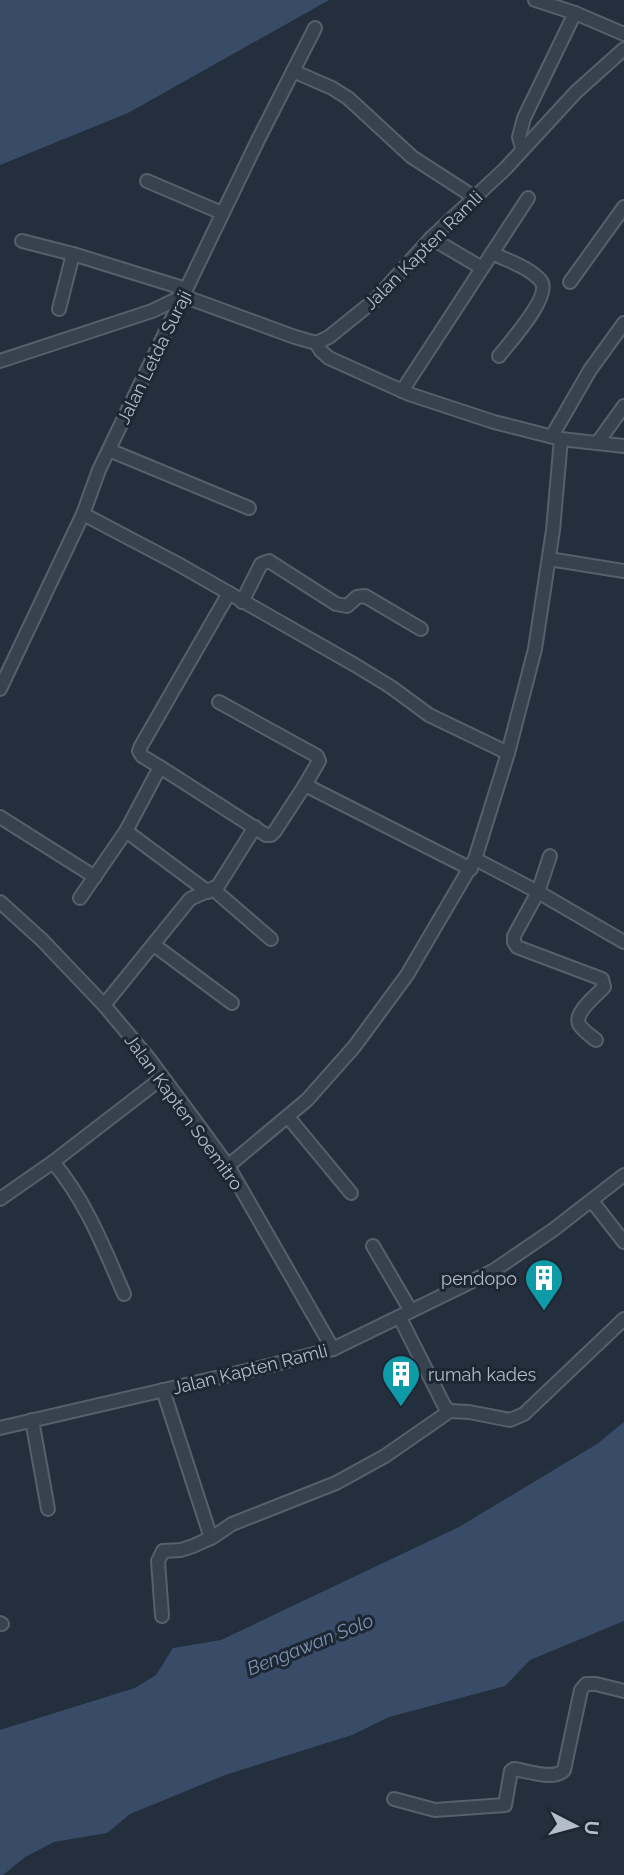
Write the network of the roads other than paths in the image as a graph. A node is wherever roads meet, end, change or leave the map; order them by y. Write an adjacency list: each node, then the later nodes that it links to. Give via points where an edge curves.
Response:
1 (535, 0): 2 (street)
2 (575, 13): 4 (street); 7 (street, via 524,118 519,137)
3 (315, 28): 6 (street, Jalan Letda Suraji)
4 (624, 34)
5 (624, 50): 7 (street, Jalan Kapten Ramli)
6 (293, 71): 9 (street, via 348,98 412,157); 12 (street, Jalan Letda Suraji)
7 (522, 148): 9 (street, Jalan Kapten Ramli)
8 (148, 181): 12 (street)
9 (474, 197): 13 (street, Jalan Kapten Ramli)
10 (528, 198): 15 (street)
11 (624, 207): 18 (street)
12 (222, 213): 19 (street, Jalan Letda Suraji)
13 (431, 238): 17 (street); 22 (street, Jalan Kapten Ramli, via 376,299)
14 (22, 241): 16 (street)
15 (492, 253): 17 (street); 23 (street, via 528,271 544,289 539,304)
16 (73, 254): 19 (street); 20 (street)
17 (482, 268): 25 (street)
18 (570, 282)
19 (184, 293): 22 (street); 24 (street, via 152,311); 30 (street, Jalan Letda Suraji)
20 (59, 309)
21 (623, 326): 27 (street, via 590,370)
22 (316, 343): 25 (street, via 330,358)
23 (499, 356)
24 (0, 361)
25 (402, 391): 27 (street)
26 (624, 406): 28 (street)
27 (557, 437): 28 (street); 33 (street)
28 (598, 442): 29 (street)
29 (624, 446)
30 (109, 450): 31 (street); 32 (street, Jalan Letda Suraji)
31 (249, 508)
32 (83, 514): 35 (street); 38 (street, Jalan Letda Suraji)
33 (549, 559): 34 (street); 40 (street, via 535,649)
34 (624, 571)
35 (229, 593): 36 (street); 41 (street, via 139,751)
36 (242, 602): 37 (street, via 261,564 269,561 336,604 347,606 365,596); 40 (street, via 355,665 429,715)
37 (421, 629)
38 (0, 689)
39 (219, 702): 42 (street, via 317,756 319,761)
40 (508, 753): 47 (street)
41 (160, 767): 44 (street); 45 (street)
42 (304, 785): 44 (street, via 271,835); 47 (street)
43 (0, 817): 48 (street)
44 (255, 827): 49 (street, via 218,886)
45 (126, 831): 48 (street); 49 (street)
46 (550, 856): 50 (street)
47 (473, 864): 50 (street); 60 (street, via 378,1015 325,1081)
48 (95, 877): 51 (street)
49 (210, 890): 53 (street); 55 (street, via 190,899)
50 (538, 892): 54 (street); 58 (street, via 514,942 602,979 604,987 578,1020)
51 (80, 898)
52 (0, 902): 57 (street, Jalan Kapten Soemitro)
53 (271, 939)
54 (624, 942)
55 (154, 945): 56 (street); 57 (street)
56 (232, 1003)
57 (104, 1005): 59 (street, Jalan Kapten Soemitro)
58 (596, 1040)
59 (162, 1078): 61 (street); 62 (street, Jalan Kapten Soemitro)
60 (288, 1117): 62 (street); 64 (street)
61 (53, 1162): 65 (street); 69 (street, via 81,1203)
62 (228, 1166): 72 (street, Jalan Kapten Soemitro)
63 (624, 1175): 66 (street, Jalan Kapten Ramli)
64 (351, 1193)
65 (0, 1199)
66 (593, 1201): 67 (street); 70 (street, Jalan Kapten Ramli, via 492,1271)
67 (624, 1242)
68 (373, 1247): 70 (street)
69 (124, 1294)
70 (406, 1315): 72 (street, Jalan Kapten Ramli); 74 (street, via 440,1401)
71 (624, 1319): 74 (street, via 517,1418)
72 (333, 1349): 73 (street, Jalan Kapten Ramli)
73 (163, 1390): 75 (street, Jalan Kapten Ramli); 78 (street)
74 (450, 1411): 78 (street, via 370,1465 232,1524)
75 (32, 1420): 76 (street, Jalan Kapten Ramli); 77 (street)
76 (0, 1428)
77 (48, 1509)
78 (211, 1538): 79 (street, via 181,1550 163,1551 158,1571)
79 (162, 1616)
80 (624, 1691): 81 (street, via 586,1684 562,1773 514,1769 505,1804 435,1810)
81 (394, 1799)

